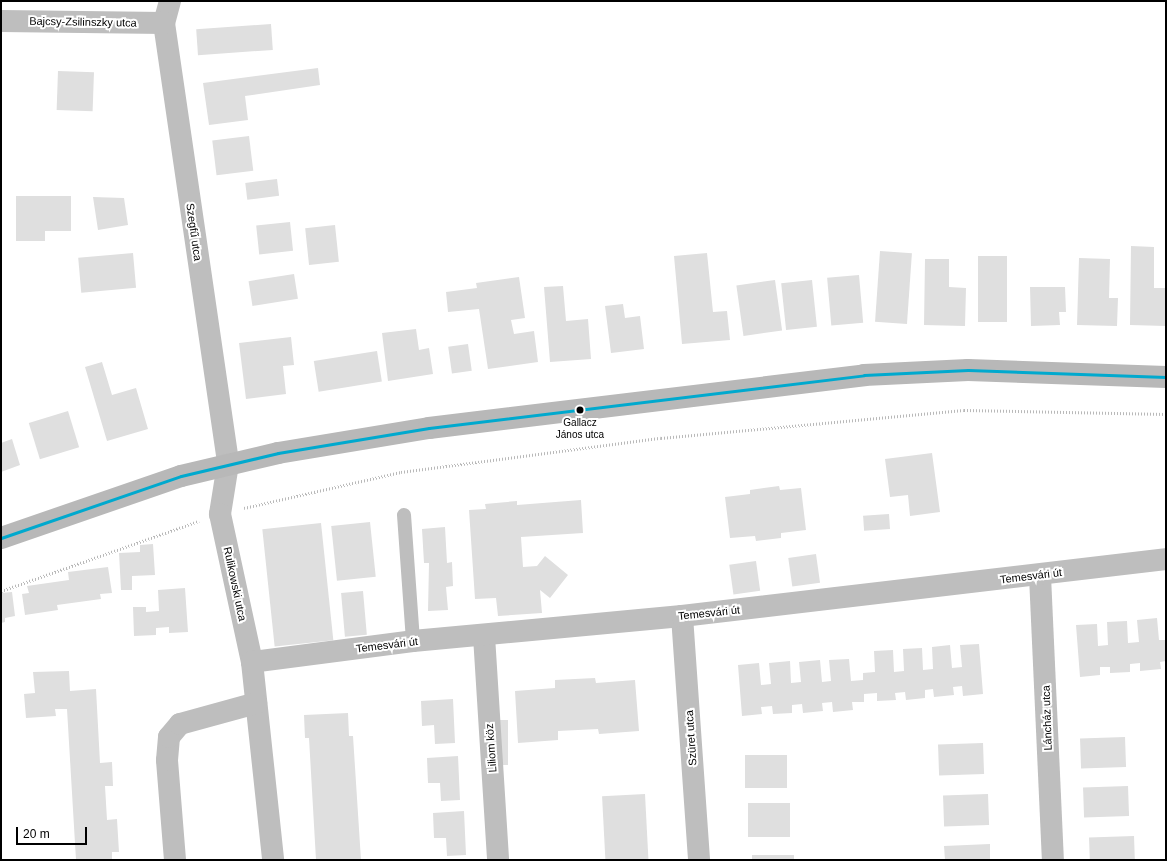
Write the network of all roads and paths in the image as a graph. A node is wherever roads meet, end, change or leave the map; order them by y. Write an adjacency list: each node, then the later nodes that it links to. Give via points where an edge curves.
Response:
1 (170, 1): 3 (street, Szegfű utca)
2 (1, 21): 3 (street, Bajcsy-Zsilinszky utca)
3 (164, 23): 6 (street, Szegfű utca)
4 (1166, 377): 6 (street, via 968,370 864,375 429,428 278,453)
5 (1166, 414): 7 (path, via 964,410 661,438 401,472)
6 (228, 464): 7 (street, Rulikowski utca); 9 (street, via 181,476)
7 (220, 514): 12 (path); 16 (street, Rulikowski utca)
8 (404, 515): 15 (lane)
9 (1, 538)
10 (1166, 559): 11 (street, Temesvári út)
11 (1040, 576): 13 (street, Temesvári út); 22 (street, Láncház utca)
12 (1, 591)
13 (682, 616): 14 (street, Temesvári út); 21 (street, Szüret utca)
14 (484, 636): 15 (street, Temesvári út); 20 (street, Liliom köz)
15 (413, 642): 16 (street, Temesvári út)
16 (252, 662): 17 (street, Rulikowski utca)
17 (256, 704): 18 (street, via 180,724 169,737 167,760); 19 (street, Rulikowski utca)
18 (175, 860)
19 (273, 860)
20 (498, 860)
21 (700, 860)
22 (1053, 860)

